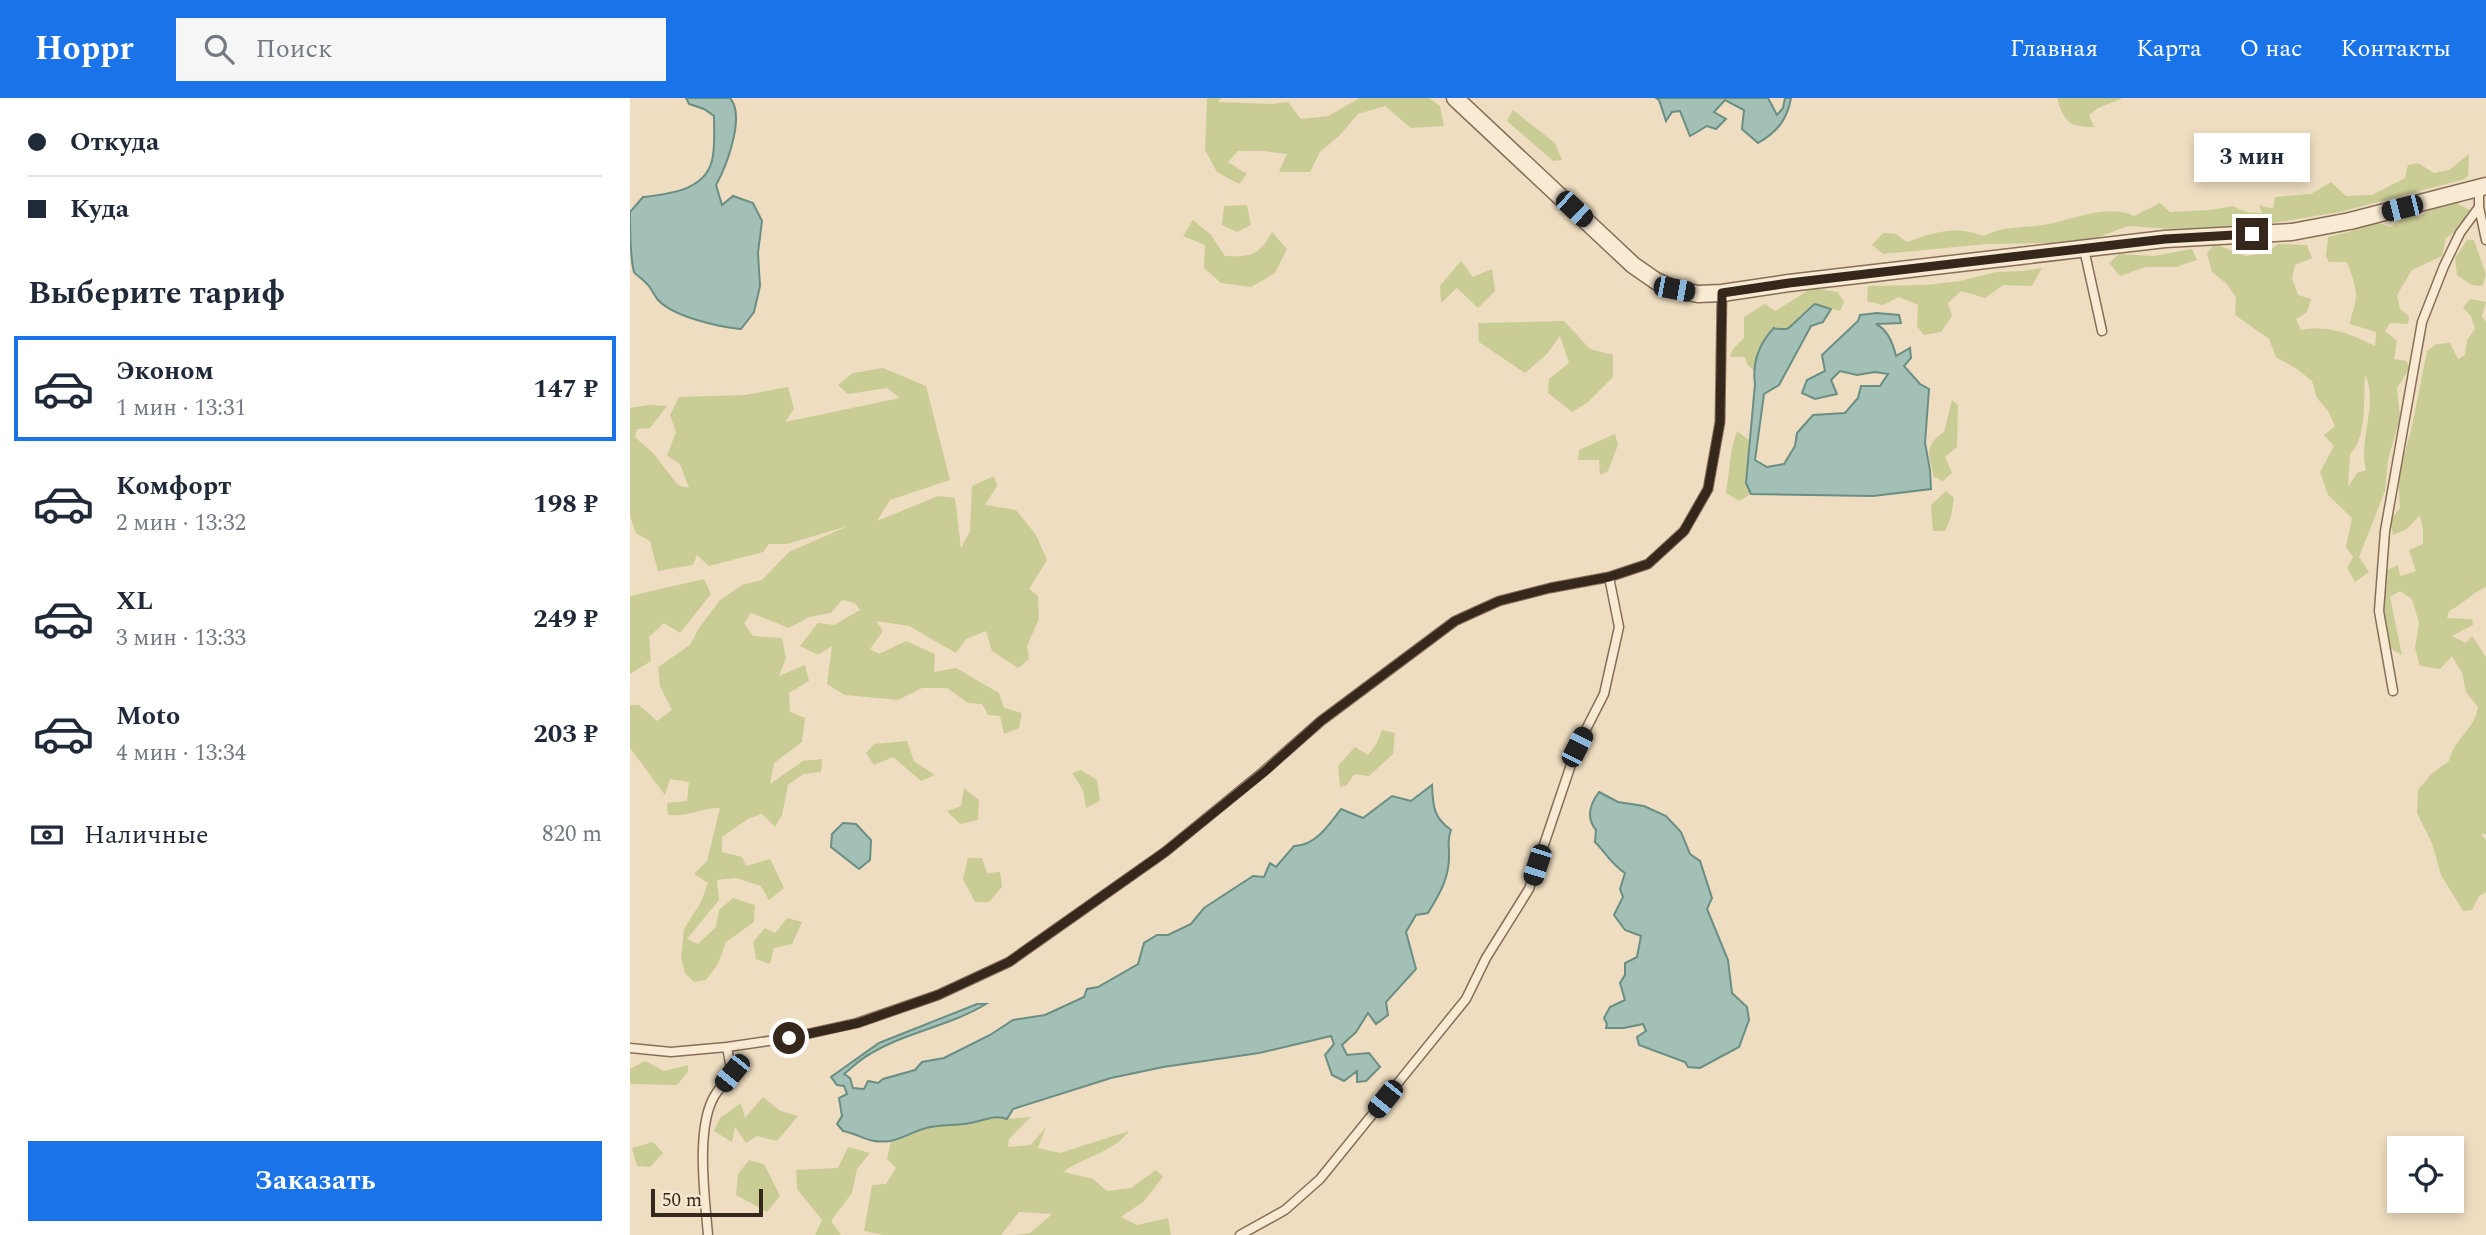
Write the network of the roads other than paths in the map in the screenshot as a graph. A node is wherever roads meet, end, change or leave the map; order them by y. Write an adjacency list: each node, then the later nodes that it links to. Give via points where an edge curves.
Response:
1 (1455, 98): 6 (street, via 1633,265 1674,289)
2 (2483, 187): 3 (lane); 5 (street, via 2291,232)
3 (2479, 207): 4 (lane); 9 (lane, via 2460,233 2422,322 2379,580 2379,611)
4 (2486, 240)
5 (2084, 249): 6 (street); 7 (lane)
6 (1722, 293): 8 (lane, via 1720,422 1708,489 1684,531 1648,564)
7 (2102, 331)
8 (1609, 577): 10 (lane, via 1499,601 1455,621 1321,721 1165,852 1009,962 938,995 858,1023); 13 (lane, via 1619,627 1604,694 1577,747 1529,889 1466,999 1320,1179 1285,1210)
9 (2393, 691)
10 (727, 1047): 11 (lane, via 671,1052); 12 (lane, via 732,1073 706,1118 703,1168)
11 (630, 1048)
12 (708, 1235)
13 (1240, 1235)

